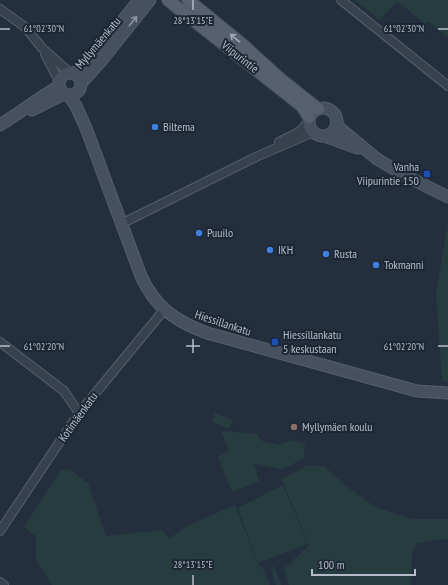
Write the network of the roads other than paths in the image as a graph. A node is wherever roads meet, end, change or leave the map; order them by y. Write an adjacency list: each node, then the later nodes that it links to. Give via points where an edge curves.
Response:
1 (139, 0): 8 (street, Myllymäenkatu, via 98,52)
2 (150, 0): 9 (street, Myllymäenkatu, one-way to 2)
3 (168, 0): 12 (main road, Viipurintie)
4 (188, 0): 12 (main road, Viipurintie, one-way to 4, via 279,78)
5 (341, 0): 10 (street)
6 (0, 9): 7 (street, Hiessillankatu, via 25,27)
7 (42, 48): 8 (street, Hiessillankatu); 11 (street, Hiessillankatu)
8 (72, 73): 9 (street, via 80,79); 11 (street, via 62,76)
9 (81, 86): 11 (street, via 75,94); 15 (street, Hiessillankatu)
10 (448, 86)
11 (62, 89): 13 (street, via 46,94); 15 (street, Hiessillankatu, via 76,106)
12 (312, 116): 14 (street, via 326,108 333,113); 16 (street, via 309,126); 18 (street, via 299,132)
13 (0, 125)
14 (336, 125): 16 (street, via 330,134); 17 (street)
15 (86, 128): 20 (street, Hiessillankatu)
16 (320, 135): 17 (street); 18 (street, via 309,134)
17 (368, 152): 19 (street, via 404,175)
18 (258, 156): 20 (street)
19 (448, 197)
20 (121, 224): 21 (street, Hiessillankatu, via 144,284)
21 (164, 310): 23 (street, Hiessillankatu, via 189,326 207,333 417,391); 24 (street, Kotimäenkatu)
22 (0, 342): 24 (street, via 64,392)
23 (448, 393)
24 (79, 412): 25 (street, Kotimäenkatu)
25 (0, 531)
26 (0, 582): 27 (street)
27 (4, 585)

